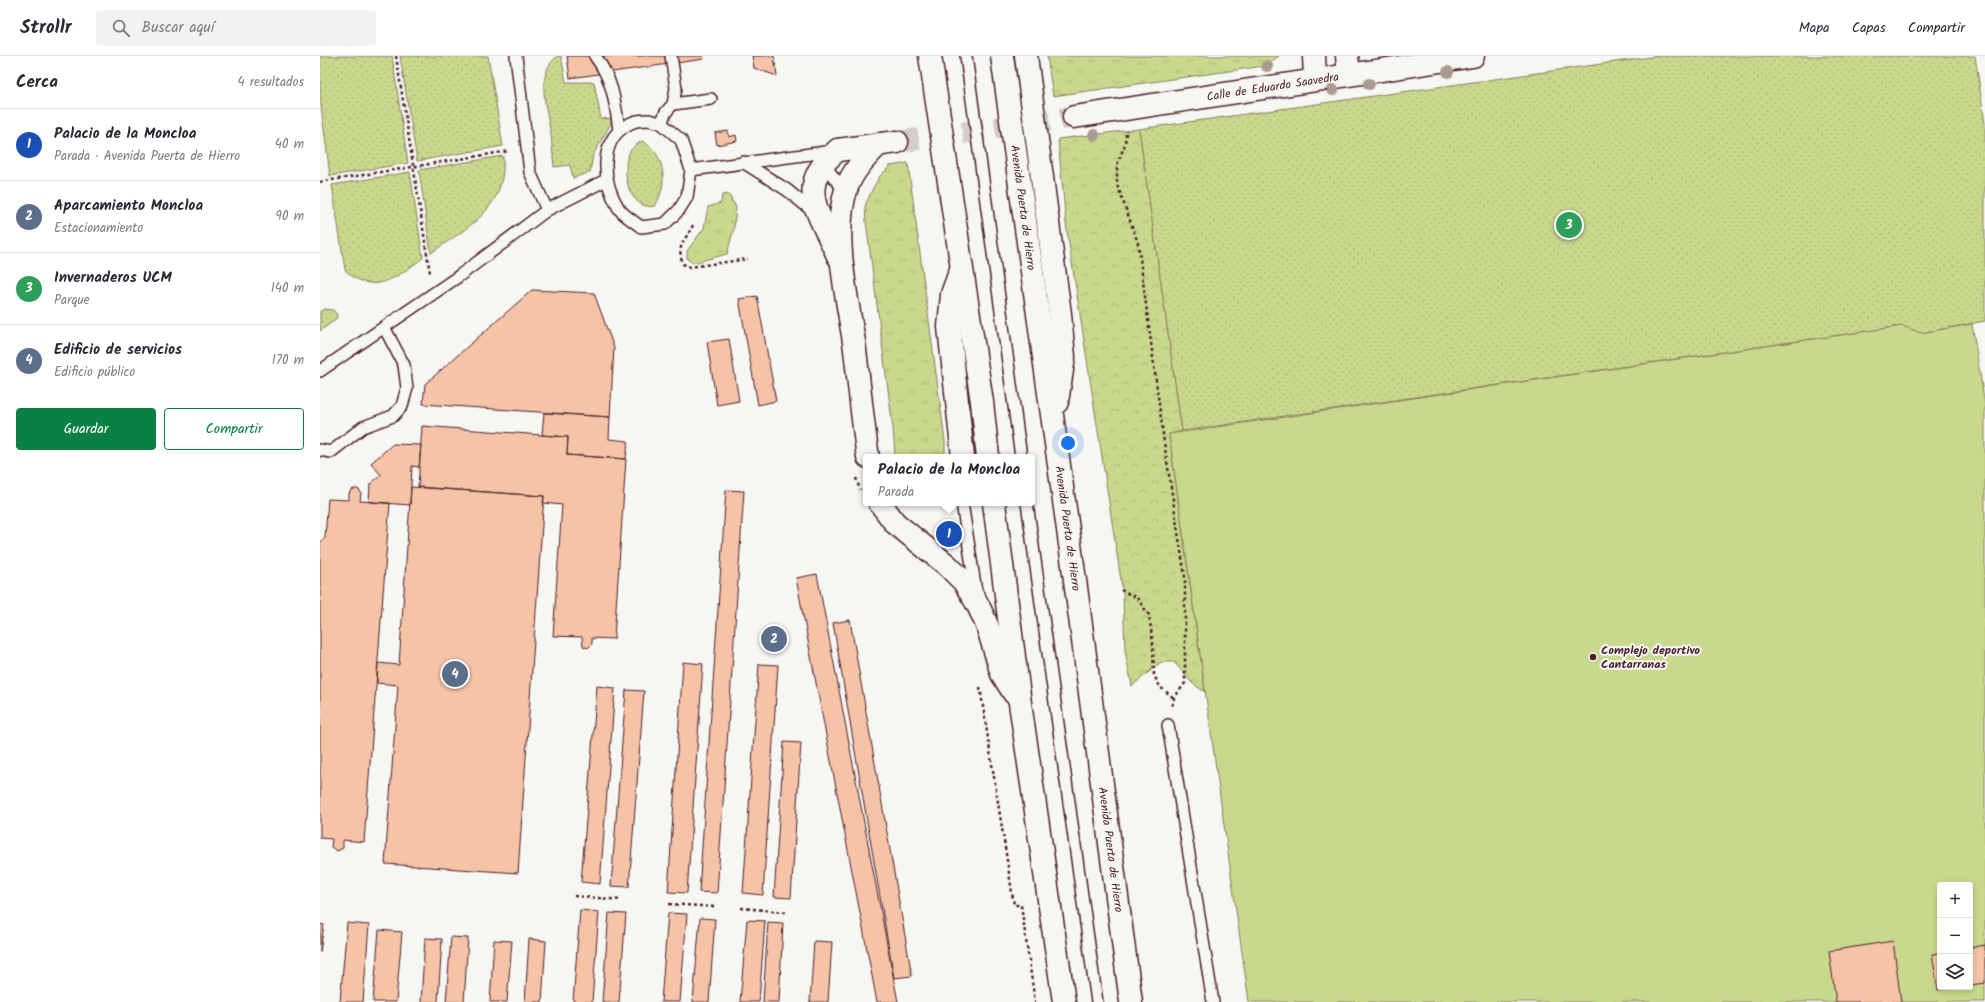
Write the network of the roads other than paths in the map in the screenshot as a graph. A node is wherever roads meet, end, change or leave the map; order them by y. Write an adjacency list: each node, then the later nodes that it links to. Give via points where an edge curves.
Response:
1 (516, 56): 22 (lane, via 530,172)
2 (595, 56): 16 (lane, via 607,73 614,94)
3 (671, 56): 13 (lane, via 676,88)
4 (930, 56): 25 (main road)
5 (966, 56): 33 (lane)
6 (1002, 56): 28 (main road, Avenida Puerta de Hierro)
7 (1026, 56): 28 (main road, via 1064,357)
8 (1314, 56): 11 (main road)
9 (1472, 56): 10 (main road, Calle de Eduardo Saavedra)
10 (1348, 65): 11 (main road, Calle de Eduardo Saavedra)
11 (1315, 80): 14 (main road, Calle de Eduardo Saavedra)
12 (711, 99): 13 (lane)
13 (673, 104): 15 (lane)
14 (1074, 117)
15 (661, 122): 16 (lane, via 632,122); 19 (lane, via 681,140)
16 (619, 130): 20 (lane, via 606,151)
17 (823, 156): 18 (lane); 21 (lane); 21 (main road, via 888,143 864,158 852,176); 23 (main road, via 813,189)
18 (743, 162): 19 (lane); 23 (lane, via 787,190)
19 (691, 170): 20 (lane, via 687,197 679,210 665,224 640,227 618,208)
20 (606, 180): 22 (lane)
21 (846, 192): 24 (main road, via 841,229)
22 (547, 210): 26 (lane, via 460,276)
23 (820, 217): 24 (main road)
24 (841, 263): 30 (main road)
25 (962, 267): 31 (main road, via 952,294 949,327); 32 (main road)
26 (384, 327): 27 (lane); 29 (lane, via 404,365 407,388 402,406 393,416 363,427 331,452)
27 (320, 371)
28 (1054, 429): 43 (main road, Avenida Puerta de Hierro)
29 (320, 450)
30 (869, 452)
31 (963, 454)
32 (988, 454)
33 (1021, 454)
34 (882, 506): 38 (main road, via 895,524 947,565 964,582)
35 (962, 506): 38 (lane)
36 (994, 506): 39 (main road)
37 (1027, 506): 42 (lane)
38 (978, 605): 39 (main road, via 1002,674)
39 (1020, 703): 41 (main road)
40 (1168, 725): 44 (lane)
41 (1064, 1002)
42 (1097, 1002)
43 (1131, 1002)
44 (1213, 1002)

